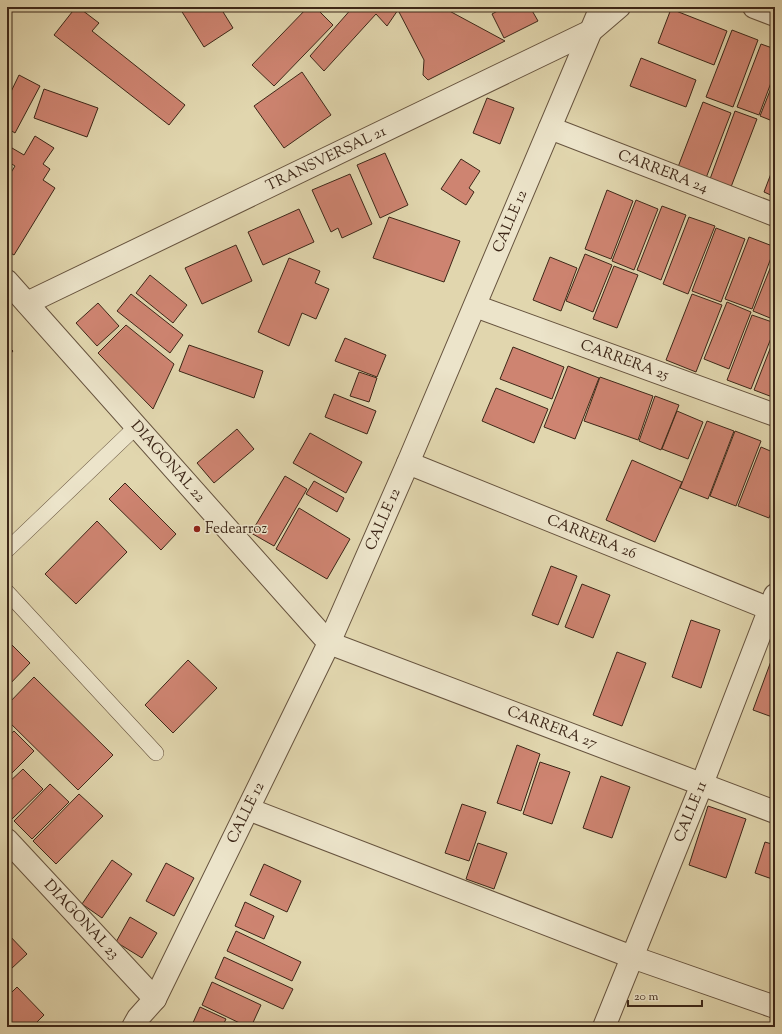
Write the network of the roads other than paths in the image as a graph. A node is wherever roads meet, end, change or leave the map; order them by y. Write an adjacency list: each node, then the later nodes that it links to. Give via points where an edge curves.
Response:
1 (602, 7): 5 (street, CALLE 12)
2 (619, 7): 5 (street, TRANSVERSAL 21)
3 (754, 7): 4 (street)
4 (775, 15)
5 (591, 31): 6 (street, CALLE 12); 9 (street, TRANSVERSAL 21)
6 (550, 128): 7 (street, CARRERA 24); 10 (street, CALLE 12)
7 (775, 215)
8 (7, 281): 9 (street, DIAGONAL 22)
9 (27, 303): 12 (street, DIAGONAL 22)
10 (475, 306): 11 (street, CARRERA 25); 13 (street, CALLE 12)
11 (775, 415)
12 (137, 426): 14 (lane); 17 (street, DIAGONAL 22)
13 (408, 463): 16 (street, CARRERA 26); 17 (street, CALLE 12)
14 (7, 550)
15 (7, 592): 18 (lane)
16 (773, 605): 19 (street, CALLE 11)
17 (330, 643): 19 (street, CARRERA 27); 20 (street, CALLE 12)
18 (156, 753)
19 (702, 784): 21 (street, CARRERA 27); 23 (street, CALLE 11)
20 (248, 809): 23 (street); 24 (street, CALLE 12)
21 (775, 812)
22 (7, 840): 24 (street, DIAGONAL 23)
23 (632, 957): 25 (street); 27 (street, CALLE 11)
24 (155, 999): 26 (street, CALLE 12)
25 (775, 1007)
26 (131, 1024)
27 (604, 1027)

